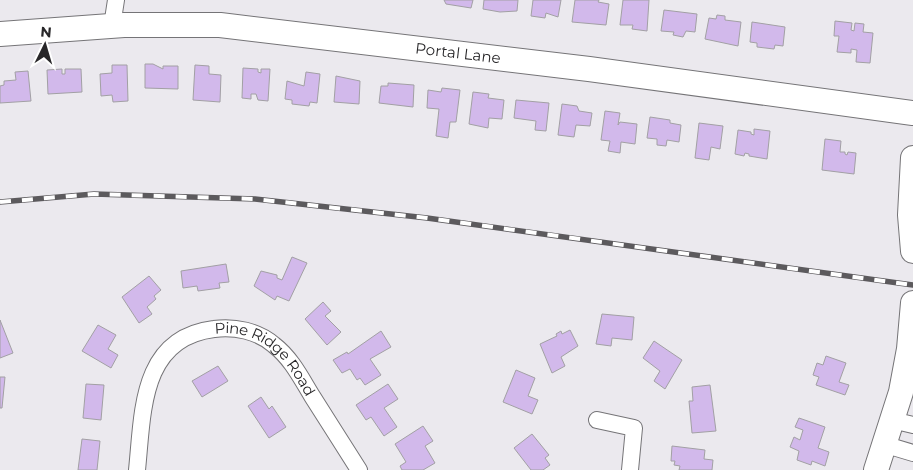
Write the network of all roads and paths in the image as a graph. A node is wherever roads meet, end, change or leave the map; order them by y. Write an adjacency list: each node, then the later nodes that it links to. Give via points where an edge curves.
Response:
1 (116, 0): 2 (street)
2 (112, 26): 3 (street, Portal Lane); 4 (street, Portal Lane, via 220,25 316,35)
3 (0, 34)
4 (913, 113)
5 (913, 158): 6 (street, via 910,215)
6 (913, 251)
7 (913, 303): 9 (street)
8 (598, 420): 14 (street, via 634,428)
9 (902, 422): 10 (street)
10 (883, 444): 11 (street); 15 (street)
11 (913, 453)
12 (137, 470): 13 (street, Pine Ridge Road, via 146,393 153,370 167,351 186,337 202,330 237,328 274,344 292,364)
13 (359, 470)
14 (630, 470)
15 (876, 470)

